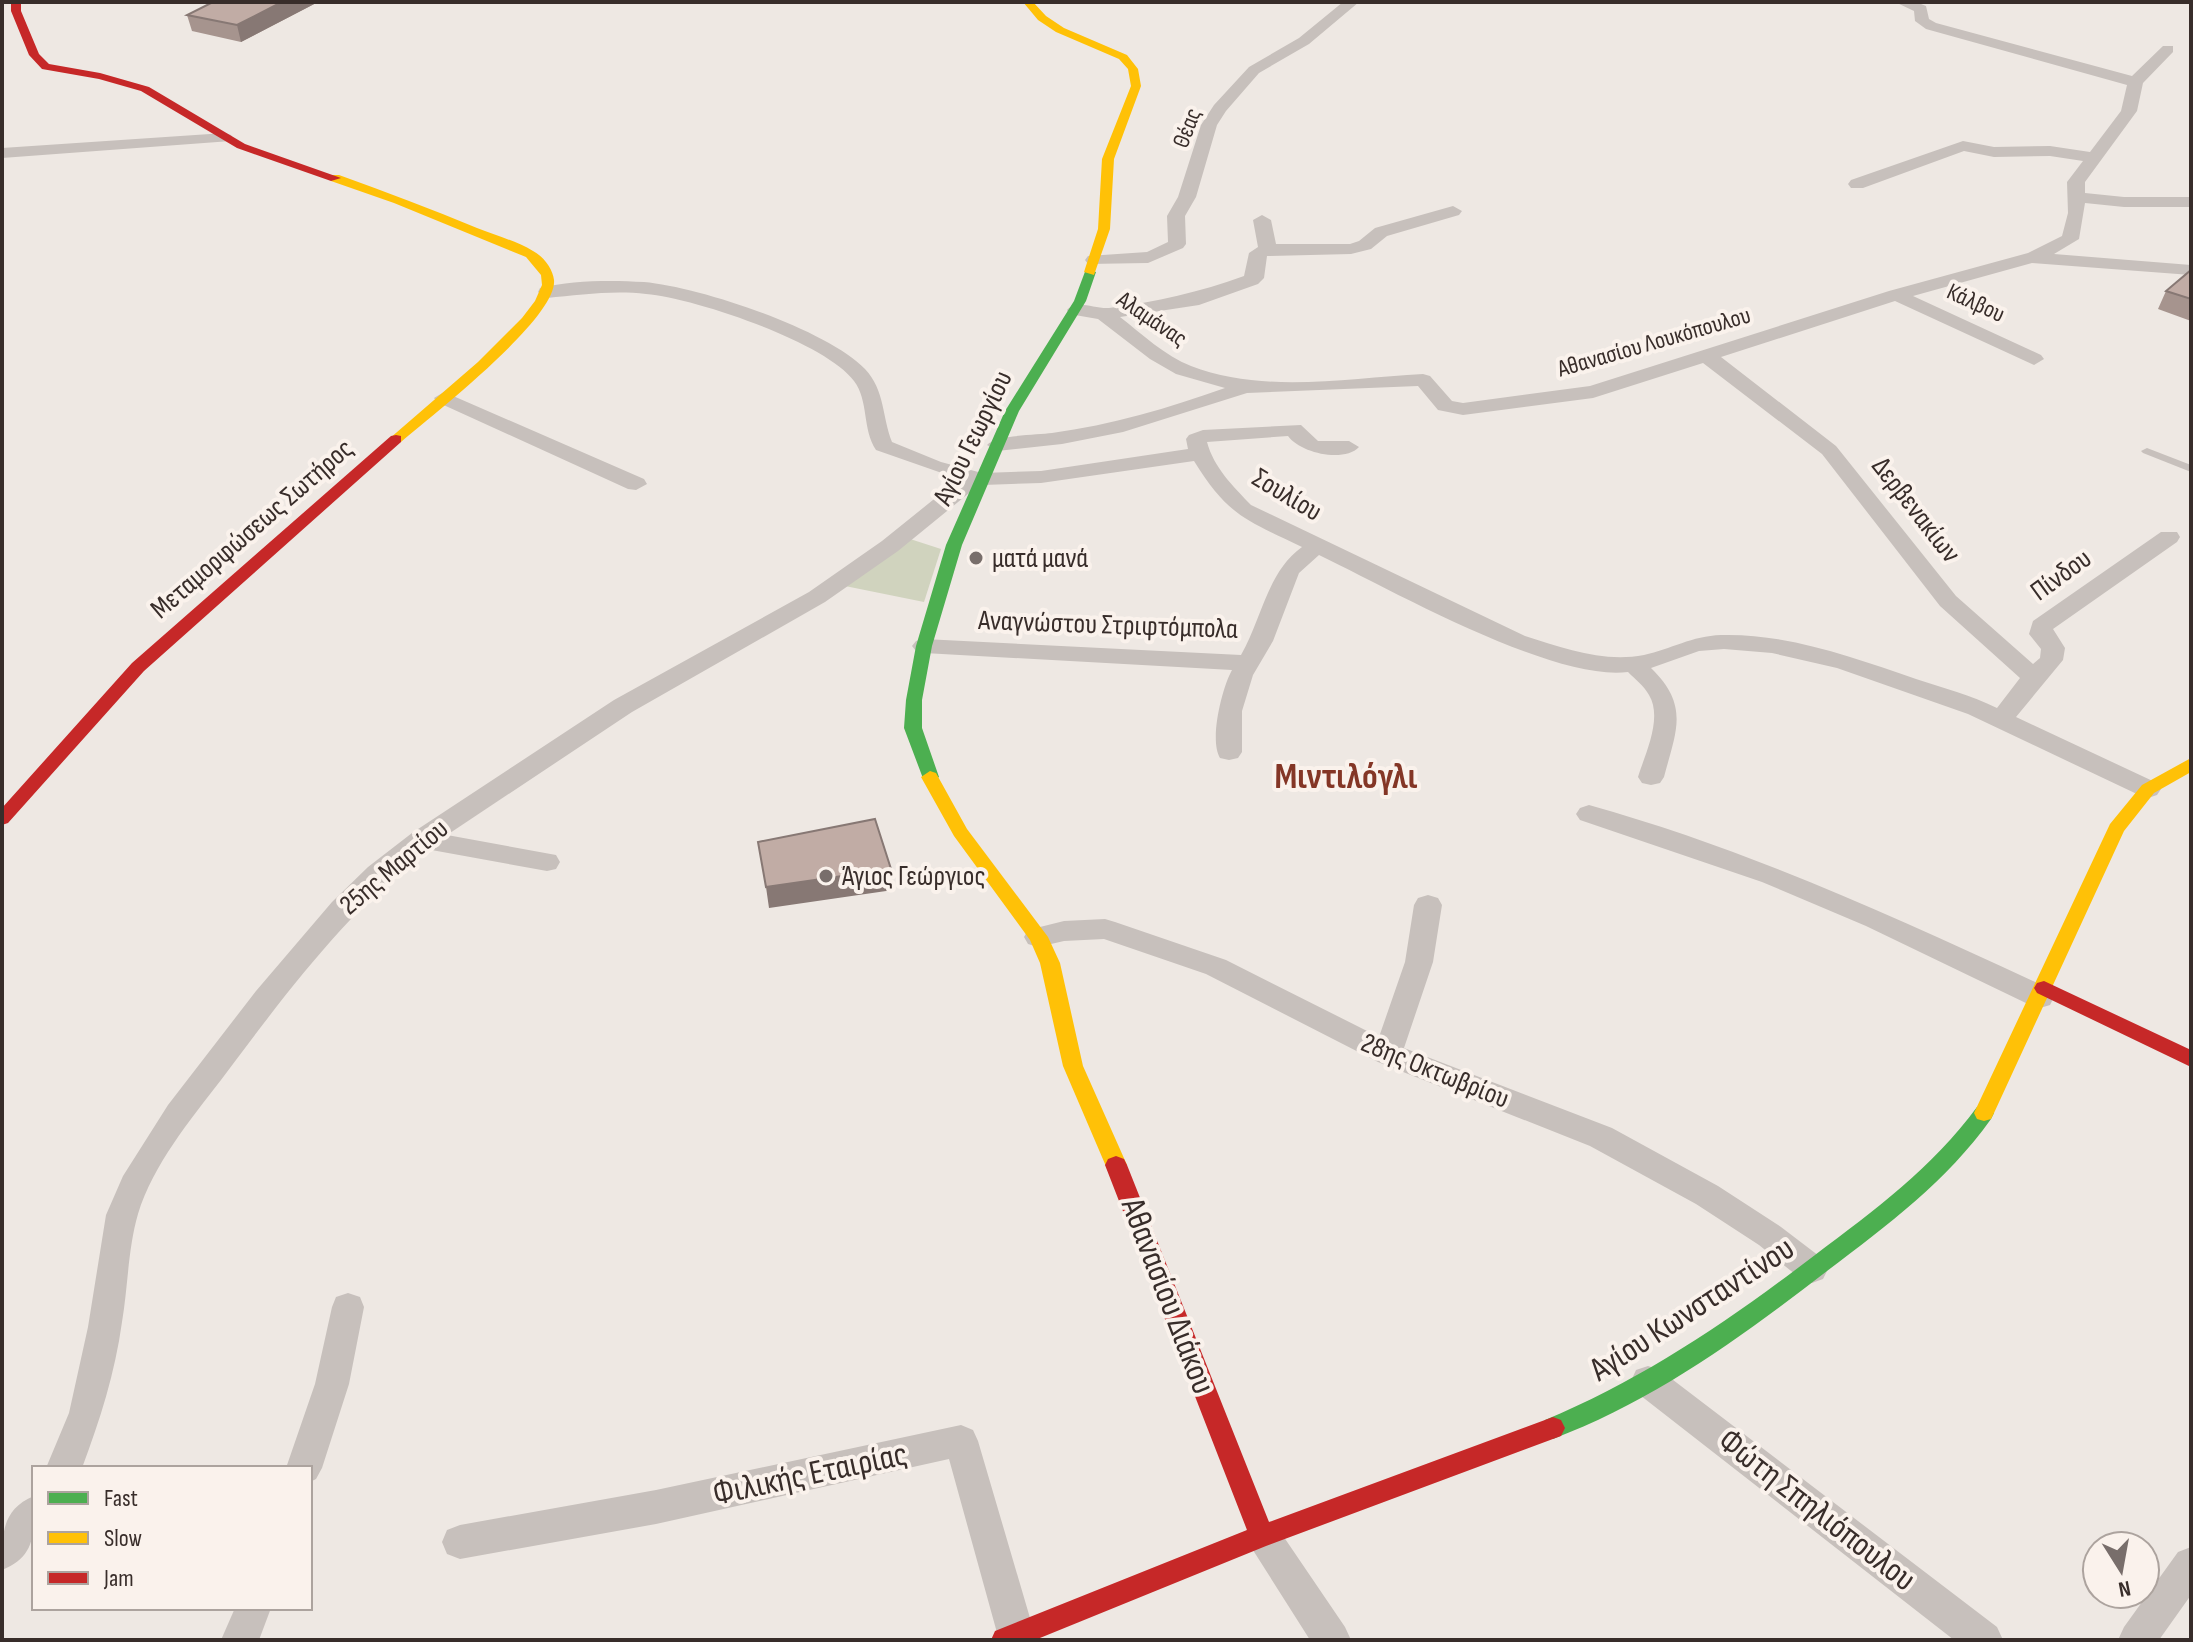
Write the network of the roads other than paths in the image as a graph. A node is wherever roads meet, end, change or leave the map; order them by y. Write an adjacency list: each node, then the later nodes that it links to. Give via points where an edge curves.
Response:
1 (1028, 2): 17 (street, Αγίου Γεωργίου, via 1060,30 1123,57 1136,77 1108,159 1104,229)
2 (1352, 2): 17 (street, Θέας, via 1304,41 1254,70 1220,108 1176,216 1177,244 1153,256)
3 (1902, 2): 6 (street, via 1921,9 1922,21 1931,26)
4 (22, 5): 7 (street, via 34,55 46,67 145,89)
5 (2168, 49): 6 (street)
6 (2135, 82): 9 (street, via 2129,111)
7 (225, 138): 8 (street); 19 (street, via 530,254 547,271)
8 (2, 153)
9 (2093, 158): 10 (street, via 1963,146); 11 (street, via 2076,182)
10 (1857, 184)
11 (2076, 197): 12 (street); 16 (street, via 2070,239)
12 (2191, 202)
13 (1453, 211): 15 (street, via 1381,232 1351,249)
14 (1262, 220): 15 (street)
15 (1268, 250): 22 (street, via 1255,258 1255,278 1213,295)
16 (2032, 258): 18 (street, Αθανασίου Λουκόπουλου); 20 (street, Αθανασίου Λουκόπουλου)
17 (1094, 260): 21 (street, Αγίου Γεωργίου)
18 (2191, 270)
19 (547, 292): 26 (street, Μεταμορφώσεως Σωτήρος, via 526,324); 32 (street, via 617,288 678,293 818,345 857,372 870,391 883,446)
20 (1896, 295): 23 (street, Αθανασίου Λουκόπουλου); 24 (street, Κάλβου)
21 (1076, 310): 22 (street, Αλαμάνας); 27 (street, Αγίου Γεωργίου, via 1012,411)
22 (1104, 314): 25 (street, Αλαμάνας, via 1170,363)
23 (1705, 355): 25 (street, Αθανασίου Λουκόπουλου, via 1581,395 1463,409 1445,406 1428,383 1413,379); 39 (street, Δερβενακίων, via 1829,450 1948,601)
24 (2034, 359)
25 (1245, 387): 27 (street, Αθανασίου Λουκόπουλου, via 1103,433)
26 (444, 398): 33 (street); 46 (street, Μεταμορφώσεως Σωτήρος, via 138,667)
27 (997, 445): 32 (street, Αγίου Γεωργίου)
28 (1349, 447): 30 (street, via 1308,446 1294,429 1203,436 1196,439)
29 (2147, 451): 31 (lane)
30 (1200, 454): 32 (street, via 1041,477); 35 (street, Σουλίου, via 1243,510)
31 (2191, 469)
32 (981, 479): 36 (street, Αγίου Γεωργίου, via 954,545); 47 (street, 25ης Μαρτίου, via 966,484 817,597 623,706)
33 (636, 484)
34 (2169, 537): 39 (street, Πίνδου, via 2041,626 2053,648 2051,660)
35 (1316, 547): 37 (street, Αναγνώστου Στριφτόμπολα, via 1288,573); 38 (street, Σουλίου, via 1517,641 1564,656 1615,666)
36 (924, 646): 37 (street, Αναγνώστου Στριφτόμπολα); 50 (street, Αγίου Γεωργίου, via 914,700 913,728 920,754 960,832)
37 (1248, 663): 41 (street, via 1230,711)
38 (1634, 664): 40 (street, via 1696,644 1746,642 1843,662); 43 (street, via 1665,703)
39 (2033, 677): 40 (street)
40 (2002, 718): 44 (street)
41 (1229, 752)
42 (2191, 764): 44 (street, Αγίου Κωνσταντίνου)
43 (1651, 777)
44 (2148, 789): 51 (street, Αγίου Κωνσταντίνου, via 2108,842)
45 (1589, 814): 51 (street, via 1771,875)
46 (2, 819)
47 (421, 839): 48 (street); 57 (street, 25ης Μαρτίου, via 332,920 179,1113 138,1176 122,1215 86,1413)
48 (547, 862)
49 (1428, 905): 52 (street, via 1419,962)
50 (1038, 937): 52 (street, 28ης Οκτωβρίου, via 1105,929 1216,967); 60 (street, Αθανασίου Διάκου, via 1050,963 1073,1066)
51 (2042, 992): 53 (street); 54 (street, Αγίου Κωνσταντίνου, via 1983,1114 1960,1147 1908,1197)
52 (1388, 1054): 54 (street, 28ης Οκτωβρίου, via 1601,1137 1707,1195)
53 (2191, 1059)
54 (1812, 1269): 56 (street, Αγίου Κωνσταντίνου, via 1752,1316)
55 (348, 1307): 58 (street, via 332,1384)
56 (1648, 1381): 60 (street, Αγίου Κωνσταντίνου, via 1560,1425); 68 (street, Φώτη Σπηλιόπουλου)
57 (65, 1466)
58 (305, 1466)
59 (32, 1516): 62 (street)
60 (1262, 1536): 65 (street, Αγίου Κωνσταντίνου); 67 (street, Αθανασίου Διάκου)
61 (460, 1542): 65 (street, Φιλικής Εταιρίας, via 656,1507 961,1441)
62 (2, 1553)
63 (2191, 1564): 69 (street)
64 (252, 1610): 66 (street)
65 (1010, 1638)
66 (240, 1640)
67 (1332, 1640)
68 (1984, 1640)
69 (2137, 1640)

